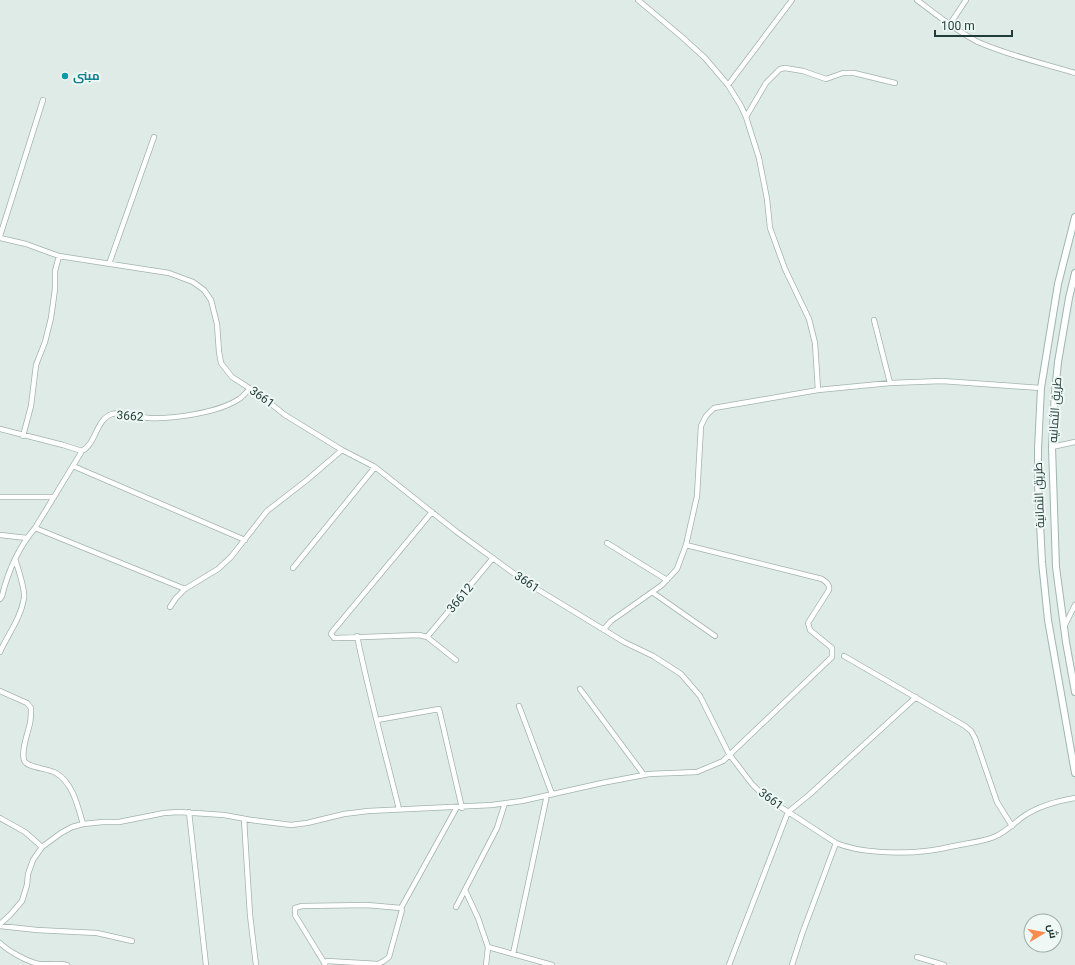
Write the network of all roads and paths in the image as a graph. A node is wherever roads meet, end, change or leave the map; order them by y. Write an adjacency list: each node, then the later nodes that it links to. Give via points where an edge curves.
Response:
1 (638, 0): 8 (street, via 705,58)
2 (792, 0): 8 (street)
3 (917, 0): 5 (street)
4 (966, 0): 5 (street)
5 (950, 24): 6 (street, via 977,41 1016,57)
6 (1075, 73)
7 (895, 83): 10 (street, via 854,73 843,73 826,79 807,72 780,69 766,83)
8 (728, 85): 10 (street)
9 (43, 100): 13 (street)
10 (746, 117): 21 (street, via 759,158 770,228 809,319 815,343)
11 (154, 138): 15 (street)
12 (1075, 217): 19 (street, طريق الثمانية, via 1058,284)
13 (0, 237): 14 (street, 3661)
14 (59, 256): 15 (street, 3661); 23 (street, via 55,271 51,318 36,365 31,406)
15 (109, 264): 20 (street, 3661, via 169,273 204,290 211,300 217,324 221,363 232,377)
16 (1075, 273): 25 (street, طريق الثمانيه, via 1054,392)
17 (874, 320): 18 (street)
18 (890, 383): 19 (street, via 942,381); 21 (street)
19 (1041, 388): 63 (street, طريق الثمانية, via 1038,484 1042,562 1048,620)
20 (250, 389): 26 (street, 3661, via 285,415); 27 (street, 3662, via 233,402 192,415 157,418 113,414 104,420)
21 (818, 390): 38 (street, via 725,405 714,408 706,416 701,426 697,496)
22 (0, 429): 23 (street)
23 (23, 436): 27 (street)
24 (1075, 442): 25 (street)
25 (1052, 447): 48 (street, طريق الثمانيه, via 1056,567)
26 (342, 450): 29 (street, 3661); 36 (street, via 267,511)
27 (82, 451): 28 (street, 3662)
28 (73, 466): 30 (street, 3662); 36 (street)
29 (375, 467): 32 (street, 3661); 41 (street)
30 (54, 496): 31 (street); 33 (street, 3662)
31 (0, 497)
32 (432, 512): 39 (street, 3661); 50 (street, via 332,632 334,638)
33 (35, 528): 35 (street, 3662); 43 (street)
34 (0, 535): 35 (street)
35 (27, 538): 40 (street, 3662)
36 (245, 540): 43 (street, via 218,569)
37 (607, 543): 42 (street)
38 (686, 545): 42 (street, via 677,569); 62 (street, via 822,579 830,586 808,623 810,630 832,648 832,657)
39 (493, 558): 49 (street, 3661, via 527,583); 52 (street, 36612)
40 (16, 559): 45 (street, 3662); 53 (street, via 24,597 18,620)
41 (293, 568)
42 (667, 580): 44 (street)
43 (185, 589): 47 (street)
44 (652, 592): 49 (street, via 611,621); 51 (street)
45 (0, 599)
46 (1075, 605): 48 (street)
47 (170, 608)
48 (1064, 627): 58 (street, طريق الثمانيه)
49 (604, 629): 62 (street, 3661, via 653,656 688,680 705,705)
50 (357, 636): 52 (street); 61 (street, via 369,694)
51 (715, 636)
52 (427, 637): 55 (street)
53 (0, 652)
54 (844, 656): 59 (street)
55 (456, 660)
56 (580, 689): 64 (street)
57 (0, 691): 74 (street, via 27,703 31,708 24,761 27,765 58,774 68,783)
58 (1075, 692)
59 (916, 697): 71 (street); 75 (street, via 971,731 997,802)
60 (519, 706): 65 (street)
61 (378, 720): 68 (street, via 439,709); 69 (street)
62 (729, 754): 64 (street, via 723,761 697,772); 71 (street, 3661, via 759,791)
63 (1075, 774)
64 (644, 775): 65 (street)
65 (549, 795): 67 (street); 85 (street)
66 (1075, 798): 75 (street, 3661, via 1047,804 1024,816)
67 (505, 803): 68 (street); 78 (street, via 497,828)
68 (460, 807): 69 (street); 80 (street)
69 (399, 809): 73 (street, via 344,814 291,825)
70 (189, 812): 73 (street); 74 (street, via 164,813 119,822); 89 (street)
71 (788, 812): 76 (street, 3661); 93 (street)
72 (0, 818): 77 (street, via 25,832)
73 (244, 818): 90 (street)
74 (83, 824): 77 (street, via 61,833)
75 (1012, 826): 76 (street, 3661, via 993,837 925,851 857,850)
76 (836, 843): 94 (street)
77 (42, 847): 81 (street, via 31,867 22,901)
78 (465, 890): 79 (street); 84 (street)
79 (456, 907)
80 (401, 908): 87 (street, via 389,957 384,961 378,964 327,961); 87 (street, via 360,905 295,908 295,915)
81 (0, 925): 82 (street, via 98,933)
82 (132, 941)
83 (0, 943): 88 (street, via 27,960 39,964)
84 (488, 947): 85 (street); 91 (street)
85 (513, 954): 92 (street)
86 (917, 957): 95 (street)
87 (324, 964)
88 (68, 965)
89 (206, 965)
90 (256, 965)
91 (486, 965)
92 (552, 965)
93 (729, 965)
94 (792, 965)
95 (944, 965)

